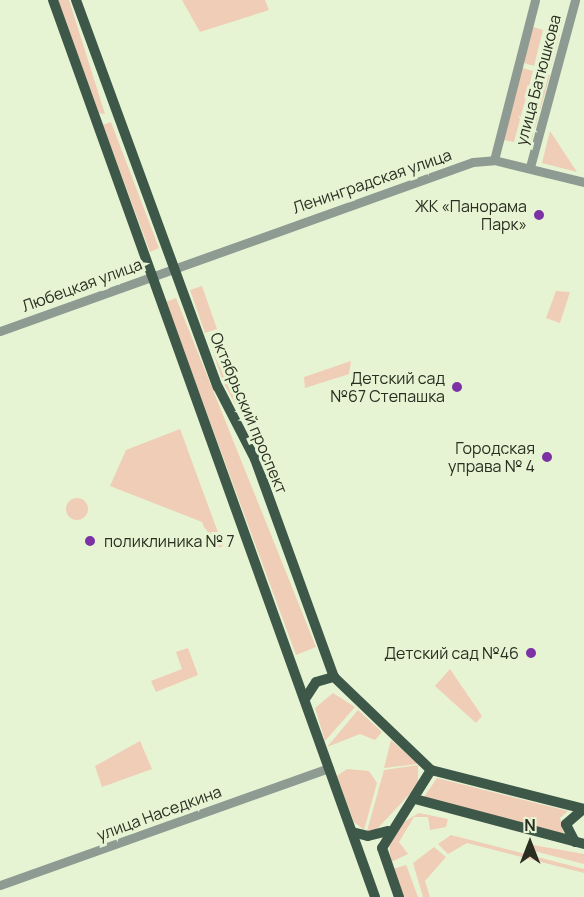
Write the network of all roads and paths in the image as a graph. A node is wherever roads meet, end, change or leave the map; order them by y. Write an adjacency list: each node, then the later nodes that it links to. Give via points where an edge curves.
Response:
1 (53, 0): 6 (main road)
2 (76, 0): 5 (main road, Октябрьский проспект)
3 (534, 0): 7 (street, улица Батюшкова)
4 (575, 0): 8 (street, улица Батюшкова)
5 (115, 112): 6 (main road, via 110,118); 10 (main road, Октябрьский проспект)
6 (95, 118): 11 (main road)
7 (494, 160): 8 (street, Ленинградская улица); 10 (street, Ленинградская улица, via 404,185)
8 (530, 168): 9 (street, Ленинградская улица)
9 (584, 182)
10 (174, 268): 11 (street, Любецкая улица); 13 (main road, Октябрьский проспект, via 218,387 255,459)
11 (151, 277): 12 (street, Любецкая улица); 14 (main road)
12 (0, 331)
13 (334, 677): 14 (main road, via 316,682); 16 (main road, Октябрьский проспект)
14 (304, 699): 15 (main road)
15 (329, 768): 20 (main road); 22 (street, улица Наседкина)
16 (431, 770): 17 (main road); 18 (main road)
17 (415, 799): 19 (main road); 21 (main road)
18 (584, 809): 21 (main road, via 566,824)
19 (388, 831): 20 (main road, via 368,836); 24 (main road, via 382,848)
20 (352, 832): 23 (main road)
21 (579, 843)
22 (0, 885)
23 (375, 897)
24 (399, 897)

